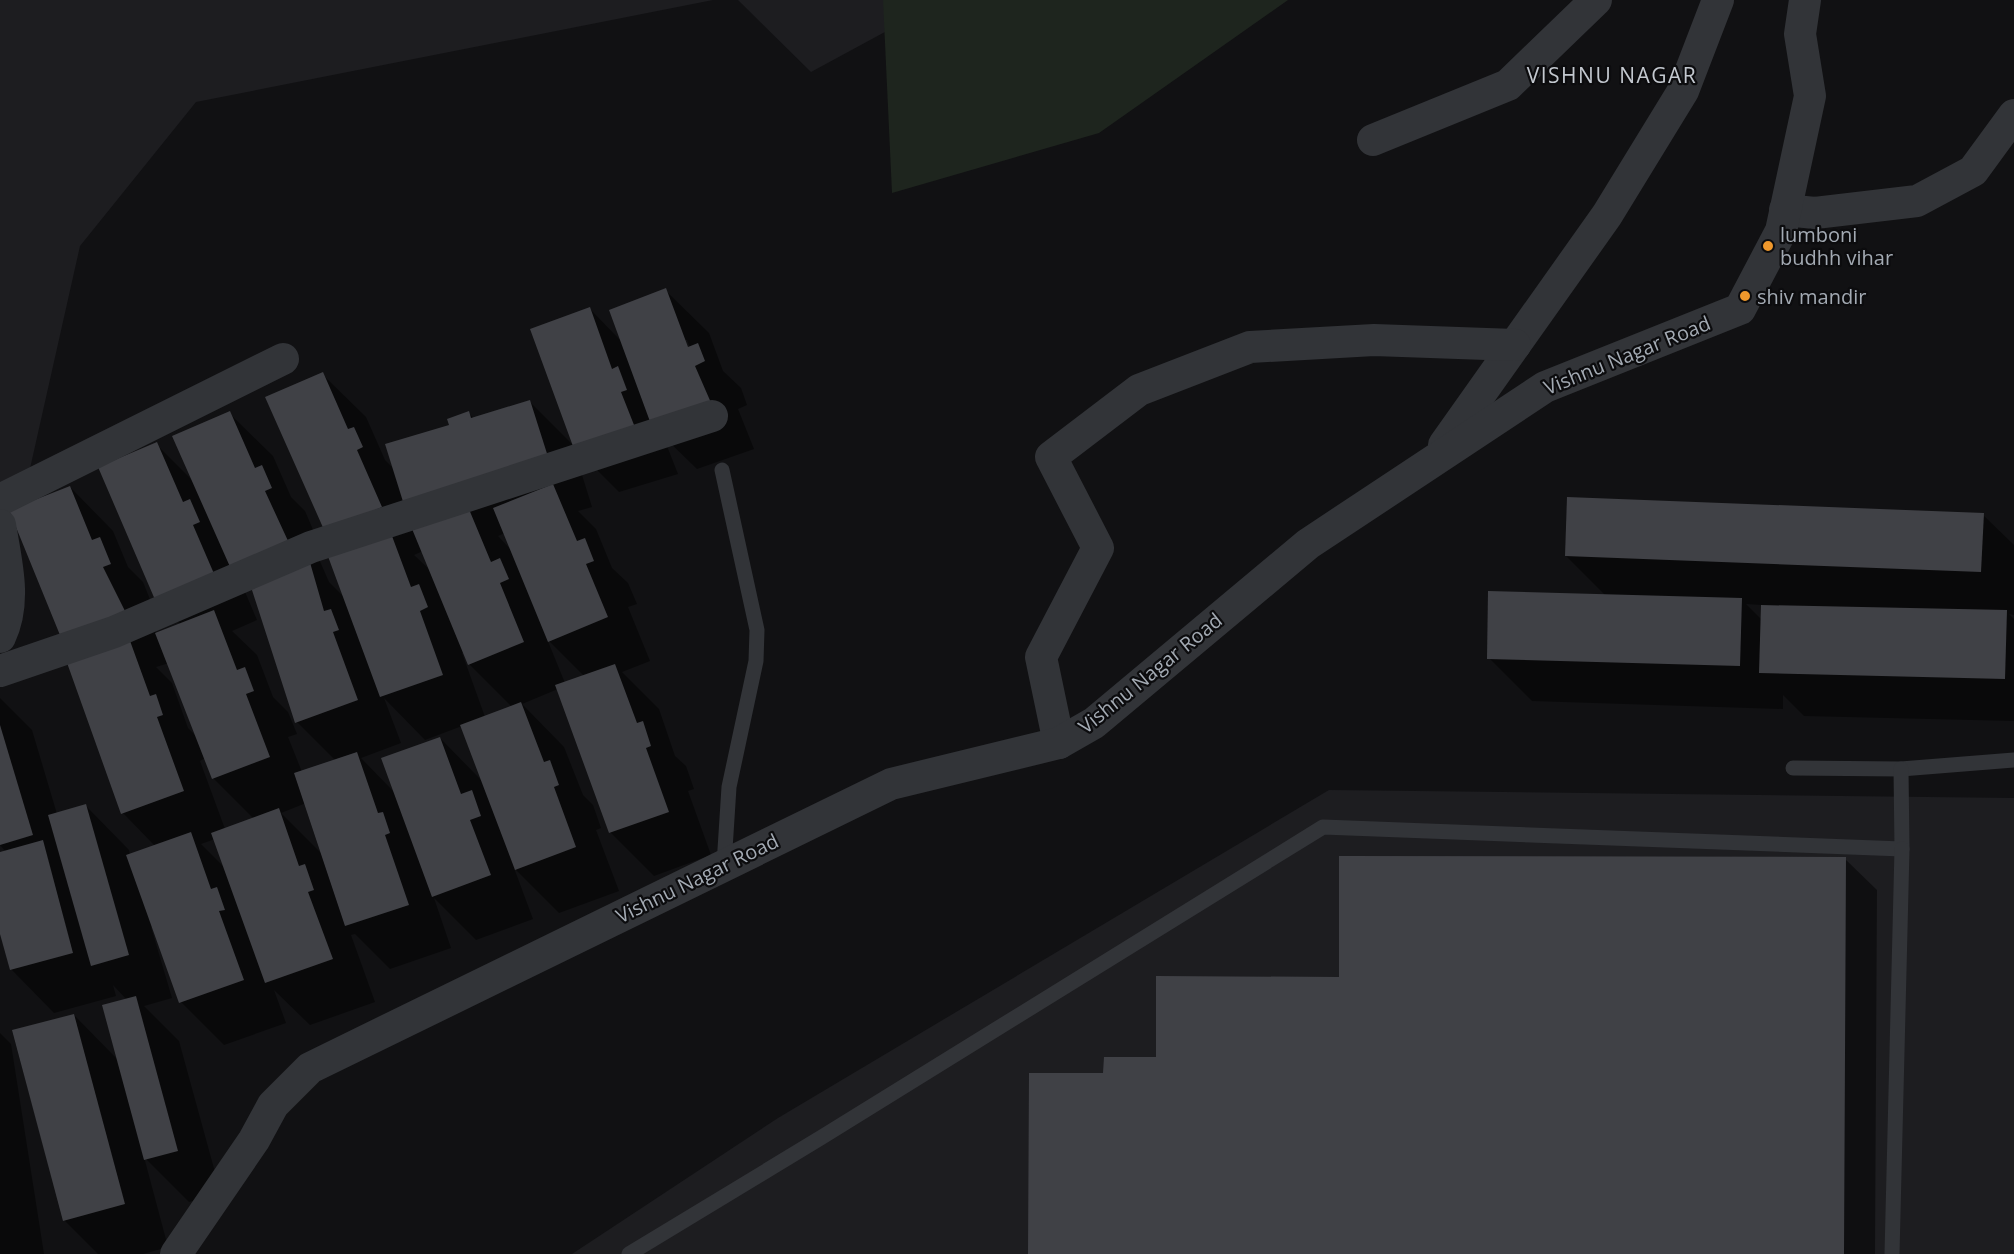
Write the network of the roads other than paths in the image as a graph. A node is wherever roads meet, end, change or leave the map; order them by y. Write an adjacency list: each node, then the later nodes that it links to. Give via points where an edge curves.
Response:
1 (1596, 0): 5 (street, via 1508,85)
2 (1718, 0): 7 (street, via 1683,91 1606,215)
3 (1805, 0): 6 (street, Vishnu Nagar Road, via 1800,34 1810,96)
4 (2014, 115): 6 (street, via 1973,171 1917,201 1815,213)
5 (1372, 140)
6 (1785, 210): 10 (street, Vishnu Nagar Road, via 1781,231 1740,309 1545,387)
7 (1515, 345): 10 (street); 16 (street, via 1374,340 1251,347 1139,390 1051,457 1098,548 1041,657)
8 (283, 359): 12 (street)
9 (712, 416): 15 (street, via 311,547 114,632)
10 (1434, 460): 16 (street, Vishnu Nagar Road, via 1308,543 1094,723)
11 (722, 470): 21 (lane, via 757,630 756,661 729,787)
12 (0, 500)
13 (0, 525): 14 (street, via 10,584 5,628)
14 (0, 637)
15 (0, 671)
16 (1059, 743): 21 (street, Vishnu Nagar Road, via 891,784)
17 (2014, 760): 19 (lane)
18 (1794, 768): 19 (lane)
19 (1901, 769): 20 (lane)
20 (1902, 849): 23 (lane, via 1323,827); 24 (lane)
21 (724, 865): 22 (street, Vishnu Nagar Road, via 310,1068 273,1105 254,1140)
22 (176, 1254)
23 (629, 1254)
24 (1892, 1254)

